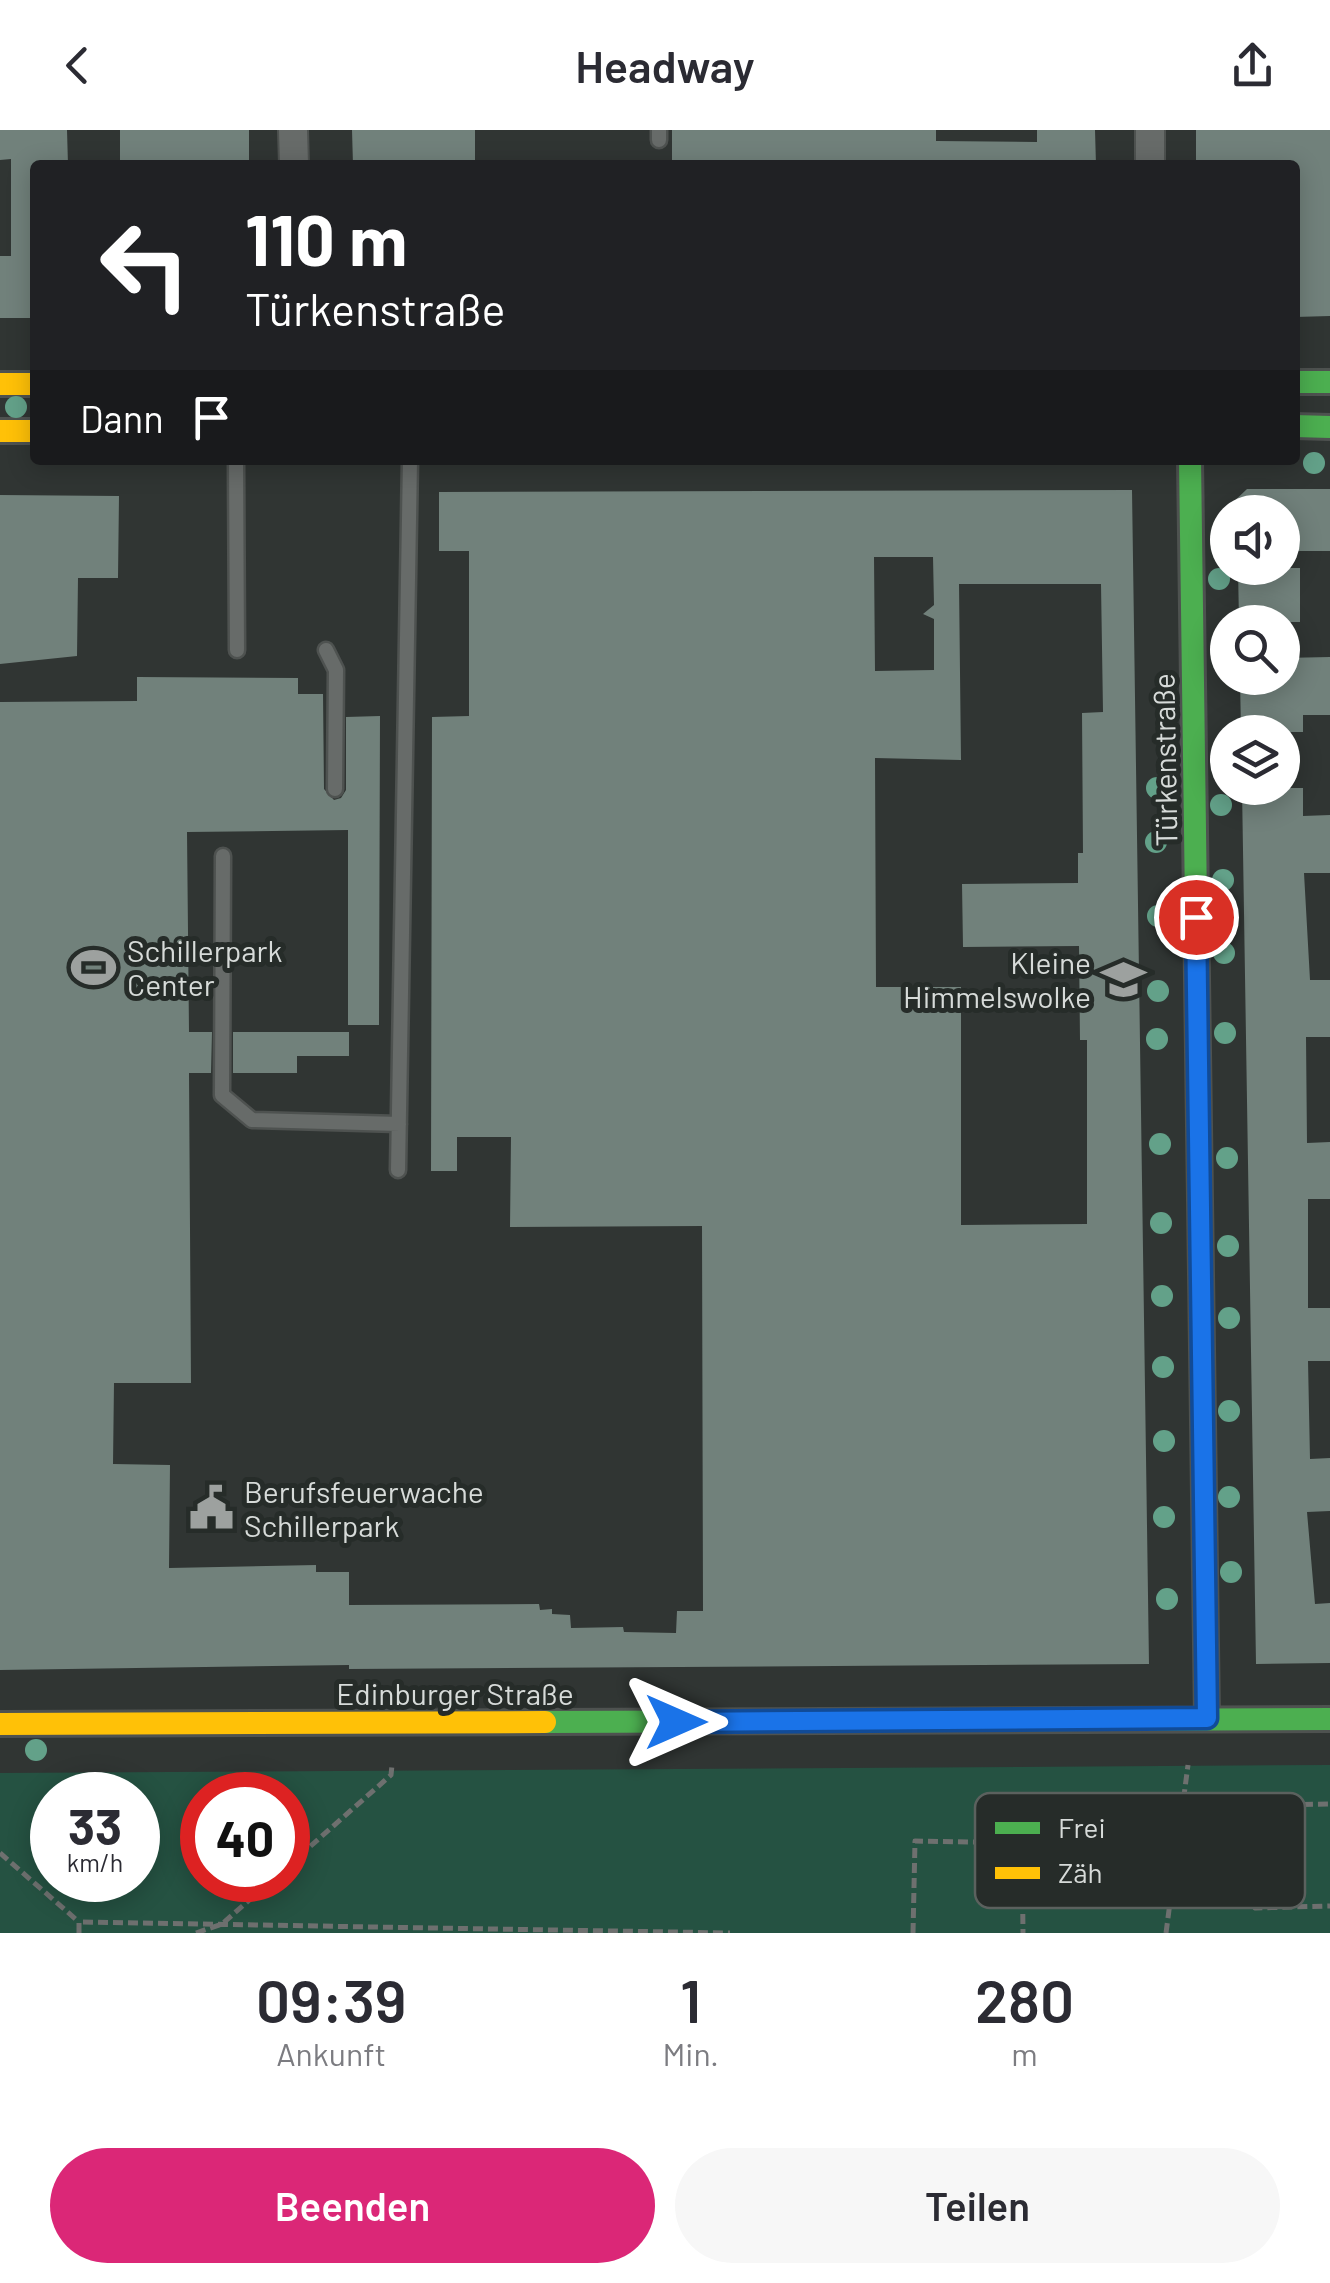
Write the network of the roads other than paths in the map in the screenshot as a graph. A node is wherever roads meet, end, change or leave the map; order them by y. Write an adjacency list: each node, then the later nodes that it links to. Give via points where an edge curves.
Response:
1 (293, 130): 3 (street)
2 (1150, 130): 4 (street)
3 (294, 160)
4 (1150, 160)
5 (1300, 382): 6 (street)
6 (1330, 382)
7 (0, 384): 8 (street)
8 (30, 384)
9 (1300, 426): 10 (street)
10 (1330, 427)
11 (0, 431): 12 (street)
12 (30, 431)
13 (236, 465): 16 (lane)
14 (410, 465): 20 (lane)
15 (1190, 465): 22 (street, Türkenstraße)
16 (237, 650)
17 (326, 650): 18 (lane, via 336,670)
18 (335, 789)
19 (223, 856): 20 (lane, via 222,1095 252,1120)
20 (399, 1124): 21 (lane)
21 (398, 1170)
22 (1207, 1718): 23 (street, Edinburger Straße); 24 (street, Edinburger Straße)
23 (1330, 1719)
24 (0, 1724)

